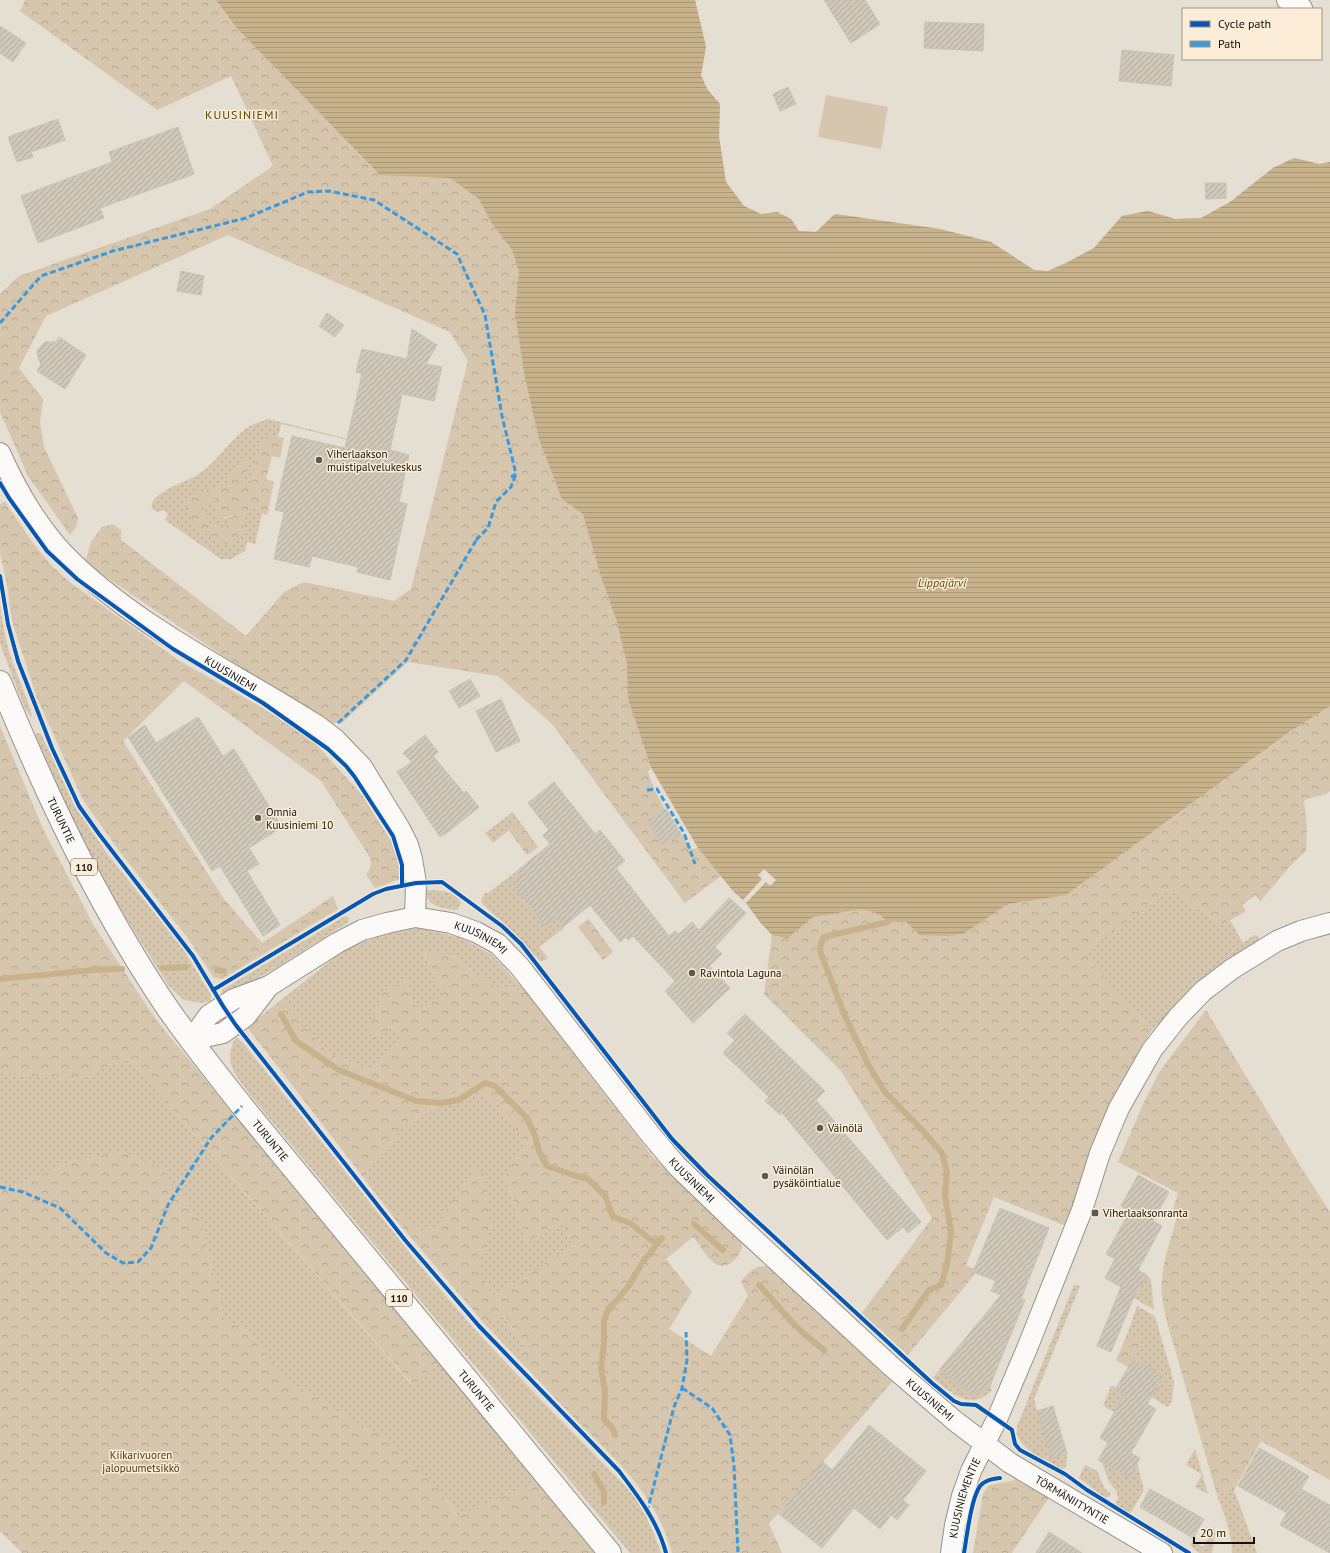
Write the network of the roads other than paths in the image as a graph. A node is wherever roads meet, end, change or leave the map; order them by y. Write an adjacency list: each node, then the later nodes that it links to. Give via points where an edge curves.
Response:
1 (0, 453): 3 (street, KUUSINIEMI, via 16,488 42,527 62,552 105,591 186,647 318,726 335,739 362,767 408,845 416,883)
2 (0, 682): 5 (main road, TURUNTIE / 110, via 70,840 99,896 161,998)
3 (415, 917): 5 (street, KUUSINIEMI, via 362,930 269,986 234,999 209,1015); 6 (street, KUUSINIEMI, via 451,923 498,944 520,967 676,1166 892,1367)
4 (1330, 923): 6 (street, via 1277,941 1232,968 1203,991 1152,1050 1119,1108 1100,1153 1063,1261)
5 (191, 1040): 7 (main road, TURUNTIE / 110, via 365,1257)
6 (984, 1445): 8 (street, KUUSINIEMENTIE, via 962,1496); 9 (street, TÖRMÄNIITYNTIE)
7 (610, 1553)
8 (951, 1553)
9 (1162, 1553)

